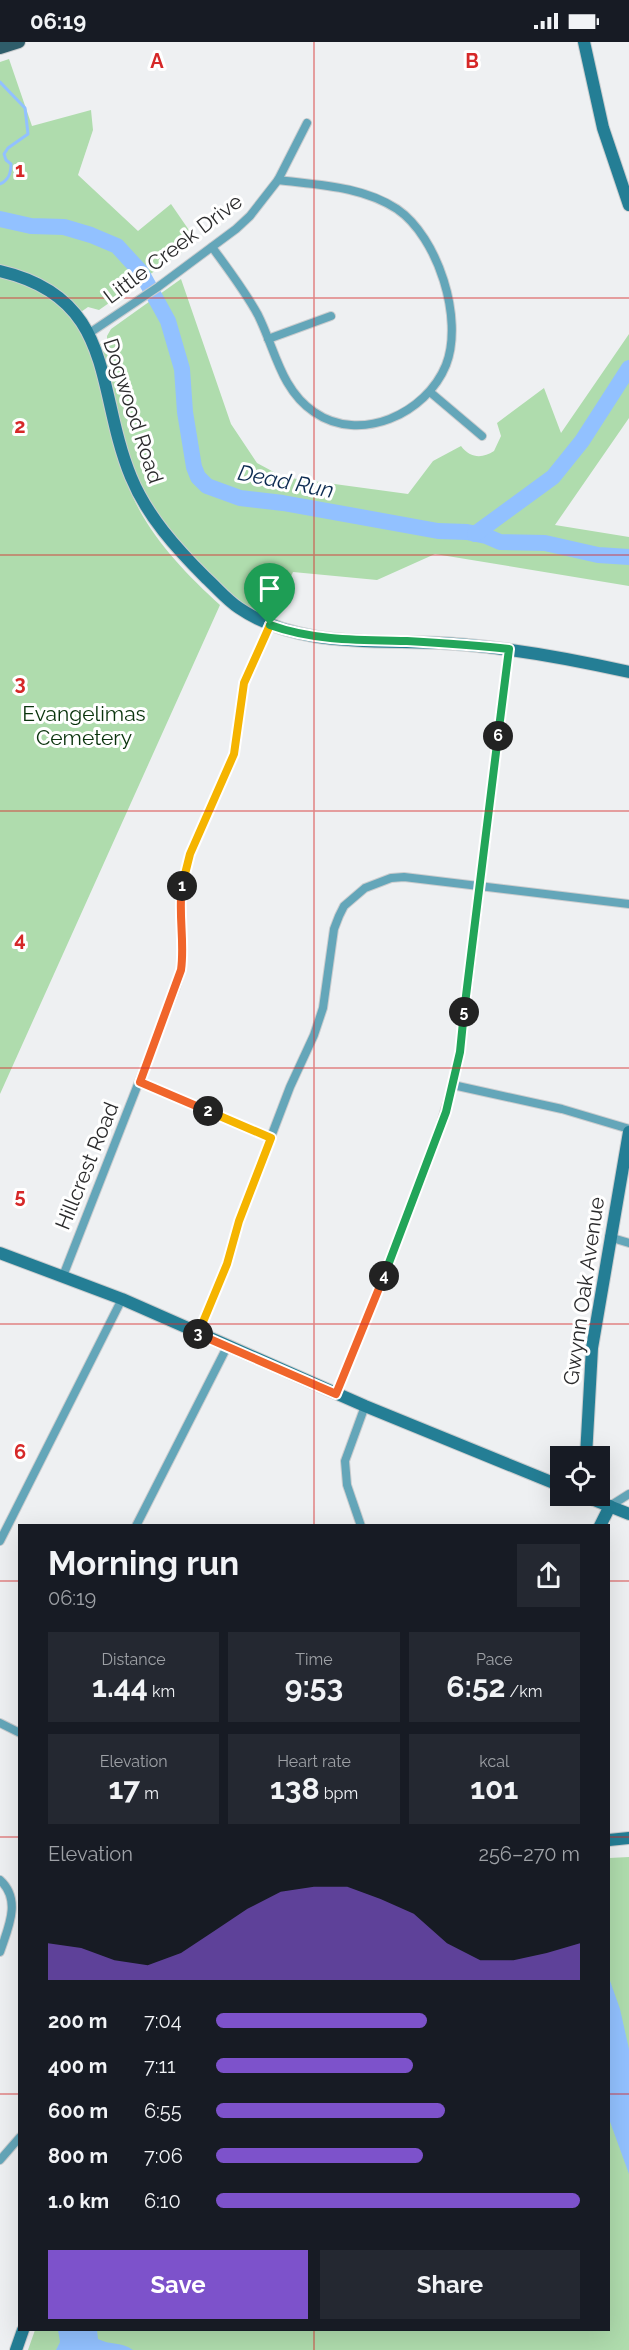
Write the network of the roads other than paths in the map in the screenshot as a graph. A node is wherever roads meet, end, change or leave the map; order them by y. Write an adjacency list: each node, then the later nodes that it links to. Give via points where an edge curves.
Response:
1 (19, 42): 4 (main road)
2 (584, 42): 5 (street)
3 (589, 42): 5 (street)
4 (0, 48)
5 (589, 60): 8 (street, via 603,128)
6 (308, 123): 7 (street, Little Creek Drive)
7 (278, 180): 9 (street, Little Creek Drive, via 250,216); 14 (street, via 362,193 397,209 422,234 439,269 452,333 446,364)
8 (629, 205)
9 (212, 247): 12 (street, Little Creek Drive); 13 (street, via 249,301)
10 (0, 271): 12 (street, Dogwood Road, via 21,276 53,292 74,310)
11 (331, 316): 13 (street)
12 (88, 334): 16 (street, Dogwood Road, via 130,474 144,503 171,541 222,594 238,608)
13 (268, 339): 14 (street, via 291,390 328,420 360,426 375,424 406,412)
14 (430, 392): 15 (street)
15 (482, 436)
16 (270, 625): 17 (street, Dogwood Road, via 318,637); 21 (street, Hillcrest Road, via 244,683 234,754 190,854 182,891 181,970)
17 (509, 649): 18 (street, Dogwood Road); 19 (street)
18 (629, 672)
19 (480, 885): 20 (street); 22 (street); 24 (street, via 391,878 365,888 344,906 334,929 323,1008)
20 (629, 904)
21 (140, 1082): 24 (street); 28 (street, Hillcrest Road)
22 (453, 1085): 23 (street, via 562,1109); 32 (street, via 436,1142)
23 (629, 1130): 25 (street, Gwynn Oak Avenue)
24 (271, 1138): 30 (street)
25 (609, 1238): 26 (street); 34 (street, Gwynn Oak Avenue, via 592,1348)
26 (629, 1243)
27 (0, 1253): 28 (street)
28 (63, 1276): 29 (street)
29 (122, 1299): 30 (street); 42 (street)
30 (198, 1334): 31 (street)
31 (227, 1347): 32 (street); 39 (street)
32 (336, 1394): 33 (street)
33 (365, 1406): 35 (street); 40 (street, via 345,1461 347,1485)
34 (587, 1446)
35 (550, 1482)
36 (629, 1494): 37 (street)
37 (610, 1506): 38 (street); 41 (street)
38 (629, 1514)
39 (137, 1524)
40 (359, 1524)
41 (601, 1524)
42 (0, 1541)
43 (0, 1723): 44 (street)
44 (18, 1732)
45 (629, 1838): 46 (street)
46 (610, 1840)
47 (0, 1880): 48 (street, via 10,1893 12,1909)
48 (0, 1952)
49 (18, 2139): 50 (street)
50 (0, 2160)
51 (23, 2331): 52 (street)
52 (16, 2350)

